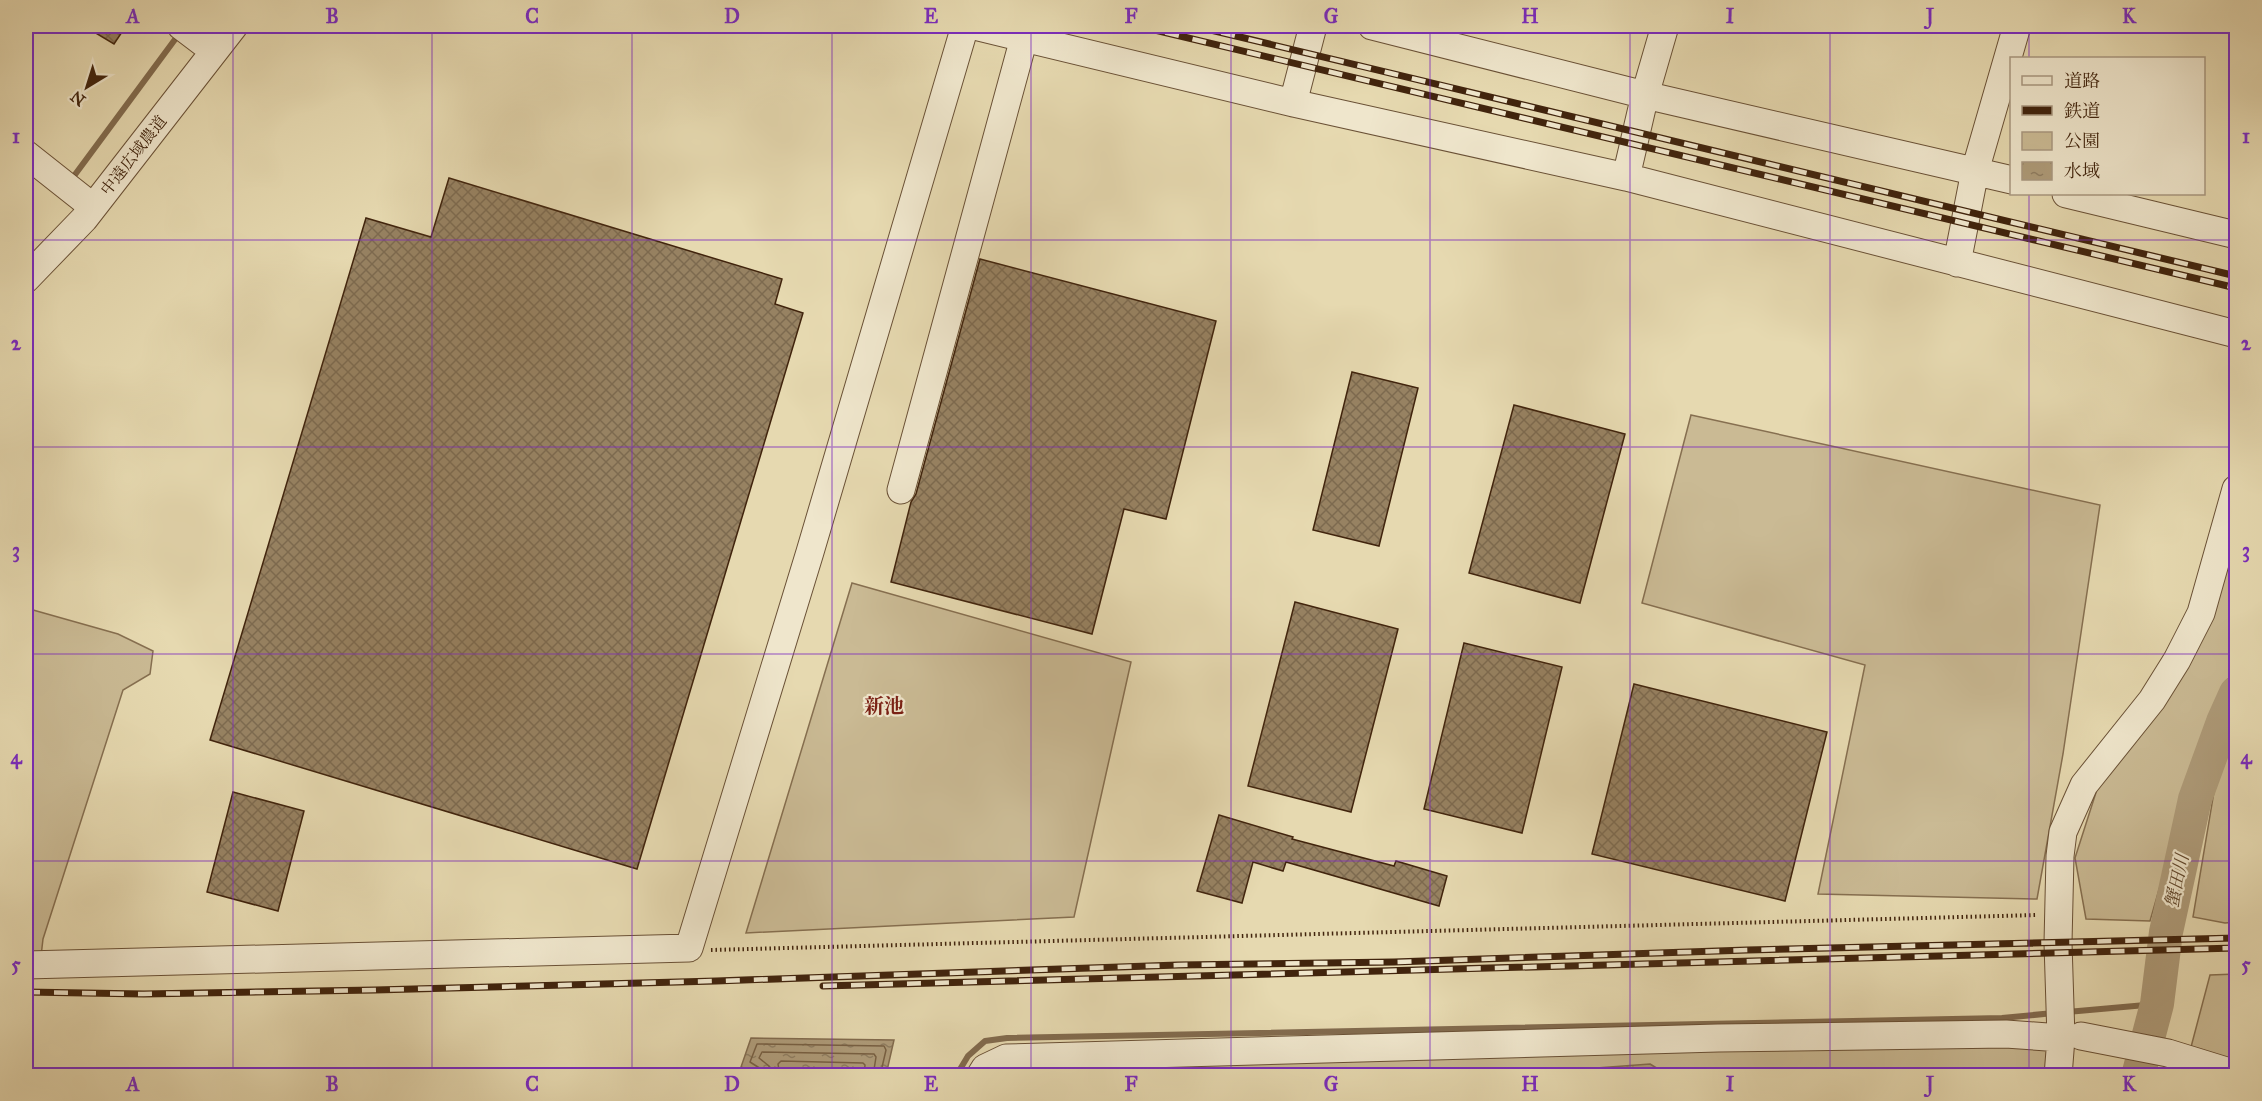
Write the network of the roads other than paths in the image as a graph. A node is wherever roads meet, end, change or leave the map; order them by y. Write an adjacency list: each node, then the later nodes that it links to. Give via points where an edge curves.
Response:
1 (181, 26): 10 (street)
2 (234, 26): 10 (street, 中遠広域農道)
3 (964, 26): 25 (street, via 689,948)
4 (974, 26): 9 (street)
5 (1313, 26): 12 (street)
6 (1372, 26): 11 (street)
7 (1665, 26): 11 (street)
8 (2017, 26): 14 (street)
9 (1024, 38): 12 (street); 24 (street)
10 (214, 51): 18 (street, 中遠広域農道)
11 (1645, 95): 14 (street); 15 (street)
12 (1293, 103): 15 (street)
13 (26, 154): 18 (street)
14 (1975, 171): 16 (street); 20 (street)
15 (1626, 177): 20 (street)
16 (2010, 180)
17 (2070, 195): 19 (street)
18 (93, 207): 21 (street, 中遠広域農道)
19 (2236, 235)
20 (1957, 263): 22 (street)
21 (26, 279)
22 (2236, 334)
23 (2236, 489): 26 (street, via 2201,613 2152,700 2084,785 2063,832 2060,980)
24 (901, 490)
25 (26, 965)
26 (2071, 1037): 27 (street, via 2168,1053); 28 (street, via 2006,1034 1730,1038 1006,1058 985,1068); 29 (street)
27 (2236, 1074)
28 (980, 1076)
29 (2058, 1076)

